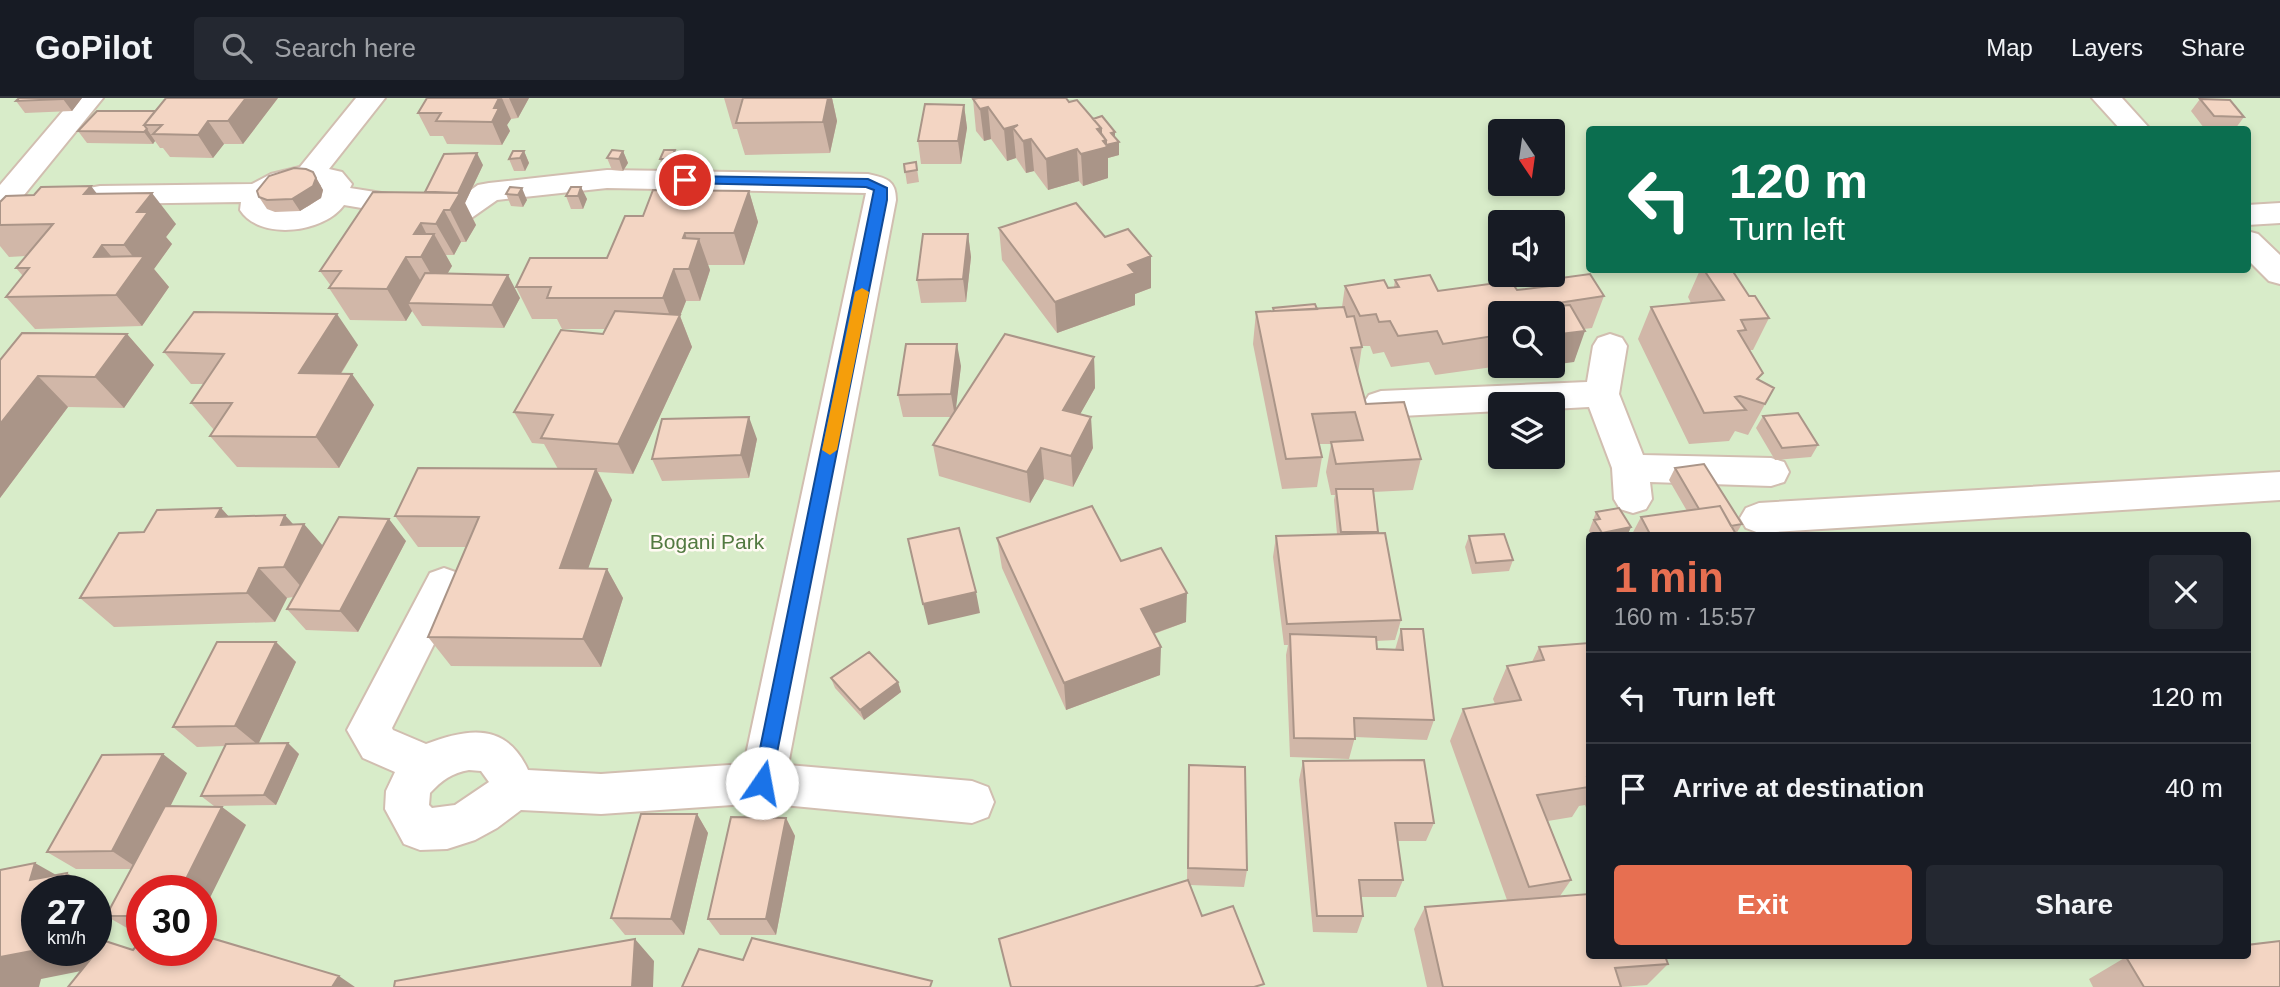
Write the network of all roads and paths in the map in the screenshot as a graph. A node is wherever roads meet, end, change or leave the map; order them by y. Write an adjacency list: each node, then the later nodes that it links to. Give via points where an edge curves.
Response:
1 (89, 98): 7 (street)
2 (371, 98): 5 (street)
3 (2106, 98): 4 (street)
4 (2133, 126)
5 (321, 184): 6 (street, via 282,180); 6 (street, via 332,199 297,219 260,216 255,210); 20 (street, via 456,214 489,192 607,179 868,183 881,188)
6 (258, 193): 7 (street)
7 (3, 200)
8 (2280, 213): 9 (street)
9 (2251, 215)
10 (2251, 245): 11 (street)
11 (2280, 274)
12 (1609, 346): 13 (street)
13 (1602, 394): 14 (street); 15 (street, via 1632,484)
14 (1381, 404)
15 (1771, 472)
16 (2280, 486): 17 (street)
17 (1759, 518)
18 (444, 584): 19 (street, via 369,730 378,744)
19 (426, 765): 21 (street, via 478,750 494,755 507,768); 21 (street, via 412,782 406,803 420,828 437,831 477,819)
20 (762, 783): 21 (street, via 601,794); 22 (street)
21 (513, 789)
22 (972, 802)

